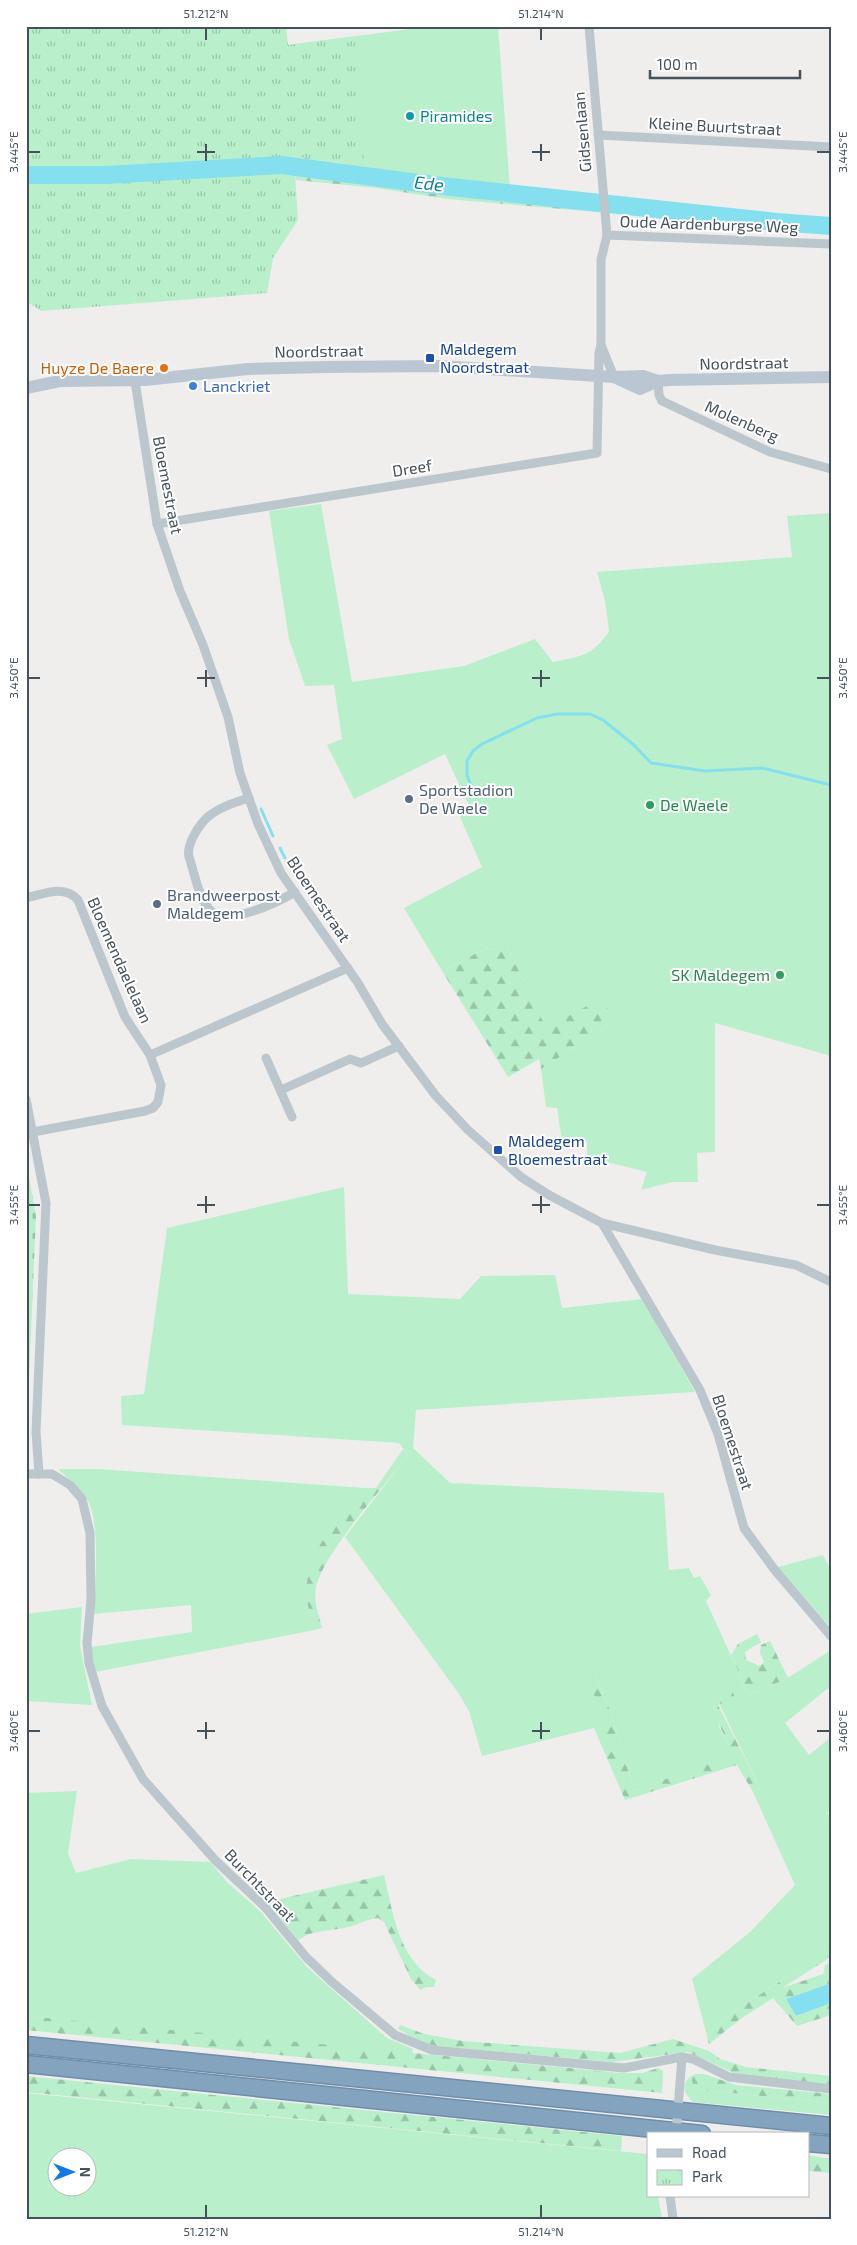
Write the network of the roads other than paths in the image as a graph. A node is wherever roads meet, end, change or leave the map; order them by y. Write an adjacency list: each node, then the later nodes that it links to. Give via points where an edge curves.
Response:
1 (589, 26): 2 (street, Gidsenlaan)
2 (598, 135): 3 (street, Kleine Buurtstraat); 4 (street, Gidsenlaan)
3 (831, 148)
4 (607, 235): 5 (street, Oude Aardenburgse Weg); 6 (street, Oude Aardenburgse Weg, via 601,260)
5 (831, 244)
6 (601, 345): 7 (street, Oude Aardenburgse Weg); 8 (street, Oude Aardenburgse Weg)
7 (599, 376): 8 (street, Noordstraat); 10 (street, Noordstraat, via 440,366 364,366 248,368); 14 (street, Dreef, via 596,453)
8 (614, 377): 11 (street, Noordstraat, via 640,390)
9 (831, 377): 11 (street, Noordstraat)
10 (135, 380): 12 (street, Noordstraat, via 60,382); 14 (street, Bloemestraat)
11 (658, 381): 13 (street, Molenberg, via 658,395 662,401 770,452)
12 (26, 388)
13 (831, 469)
14 (157, 524): 15 (street, Bloemestraat, via 228,718)
15 (248, 798): 16 (street, Bloemestraat, via 277,865); 16 (street, via 208,816 190,843 188,857 207,906 220,916 236,916 282,900)
16 (295, 892): 18 (street, Bloemestraat)
17 (26, 898): 20 (street, Bloemendaelelaan, via 63,890 72,892 125,1017)
18 (348, 968): 19 (street, Bloemestraat); 20 (street)
19 (399, 1046): 22 (street, via 362,1062 350,1059); 26 (street, Bloemestraat, via 436,1096 488,1149 521,1177)
20 (150, 1055): 25 (street, Bloemendaelelaan, via 161,1085 161,1095 153,1108)
21 (266, 1058): 22 (street)
22 (280, 1090): 24 (street)
23 (26, 1099): 25 (street)
24 (292, 1117)
25 (33, 1132): 29 (street, via 46,1203 36,1432)
26 (602, 1223): 27 (street, Bloemestraat, via 796,1265); 30 (street, Bloemestraat, via 700,1390 718,1434 744,1528)
27 (831, 1282)
28 (26, 1474): 29 (street, Burchtstraat)
29 (39, 1474): 32 (street, Burchtstraat, via 52,1474 70,1485 82,1499 88,1516 88,1663 102,1706 133,1762 178,1819 216,1861 265,1907 306,1957 332,1982 396,2035 432,2050 624,2068)
30 (831, 1636)
31 (26, 2045): 35 (highway)
32 (682, 2057): 34 (street, via 729,2077); 35 (street)
33 (26, 2064): 37 (highway)
34 (831, 2089)
35 (678, 2110): 36 (highway); 38 (street)
36 (831, 2126)
37 (667, 2132)
38 (676, 2132)
39 (810, 2143): 40 (highway)
40 (831, 2145)
41 (670, 2198): 42 (street)
42 (673, 2219)

